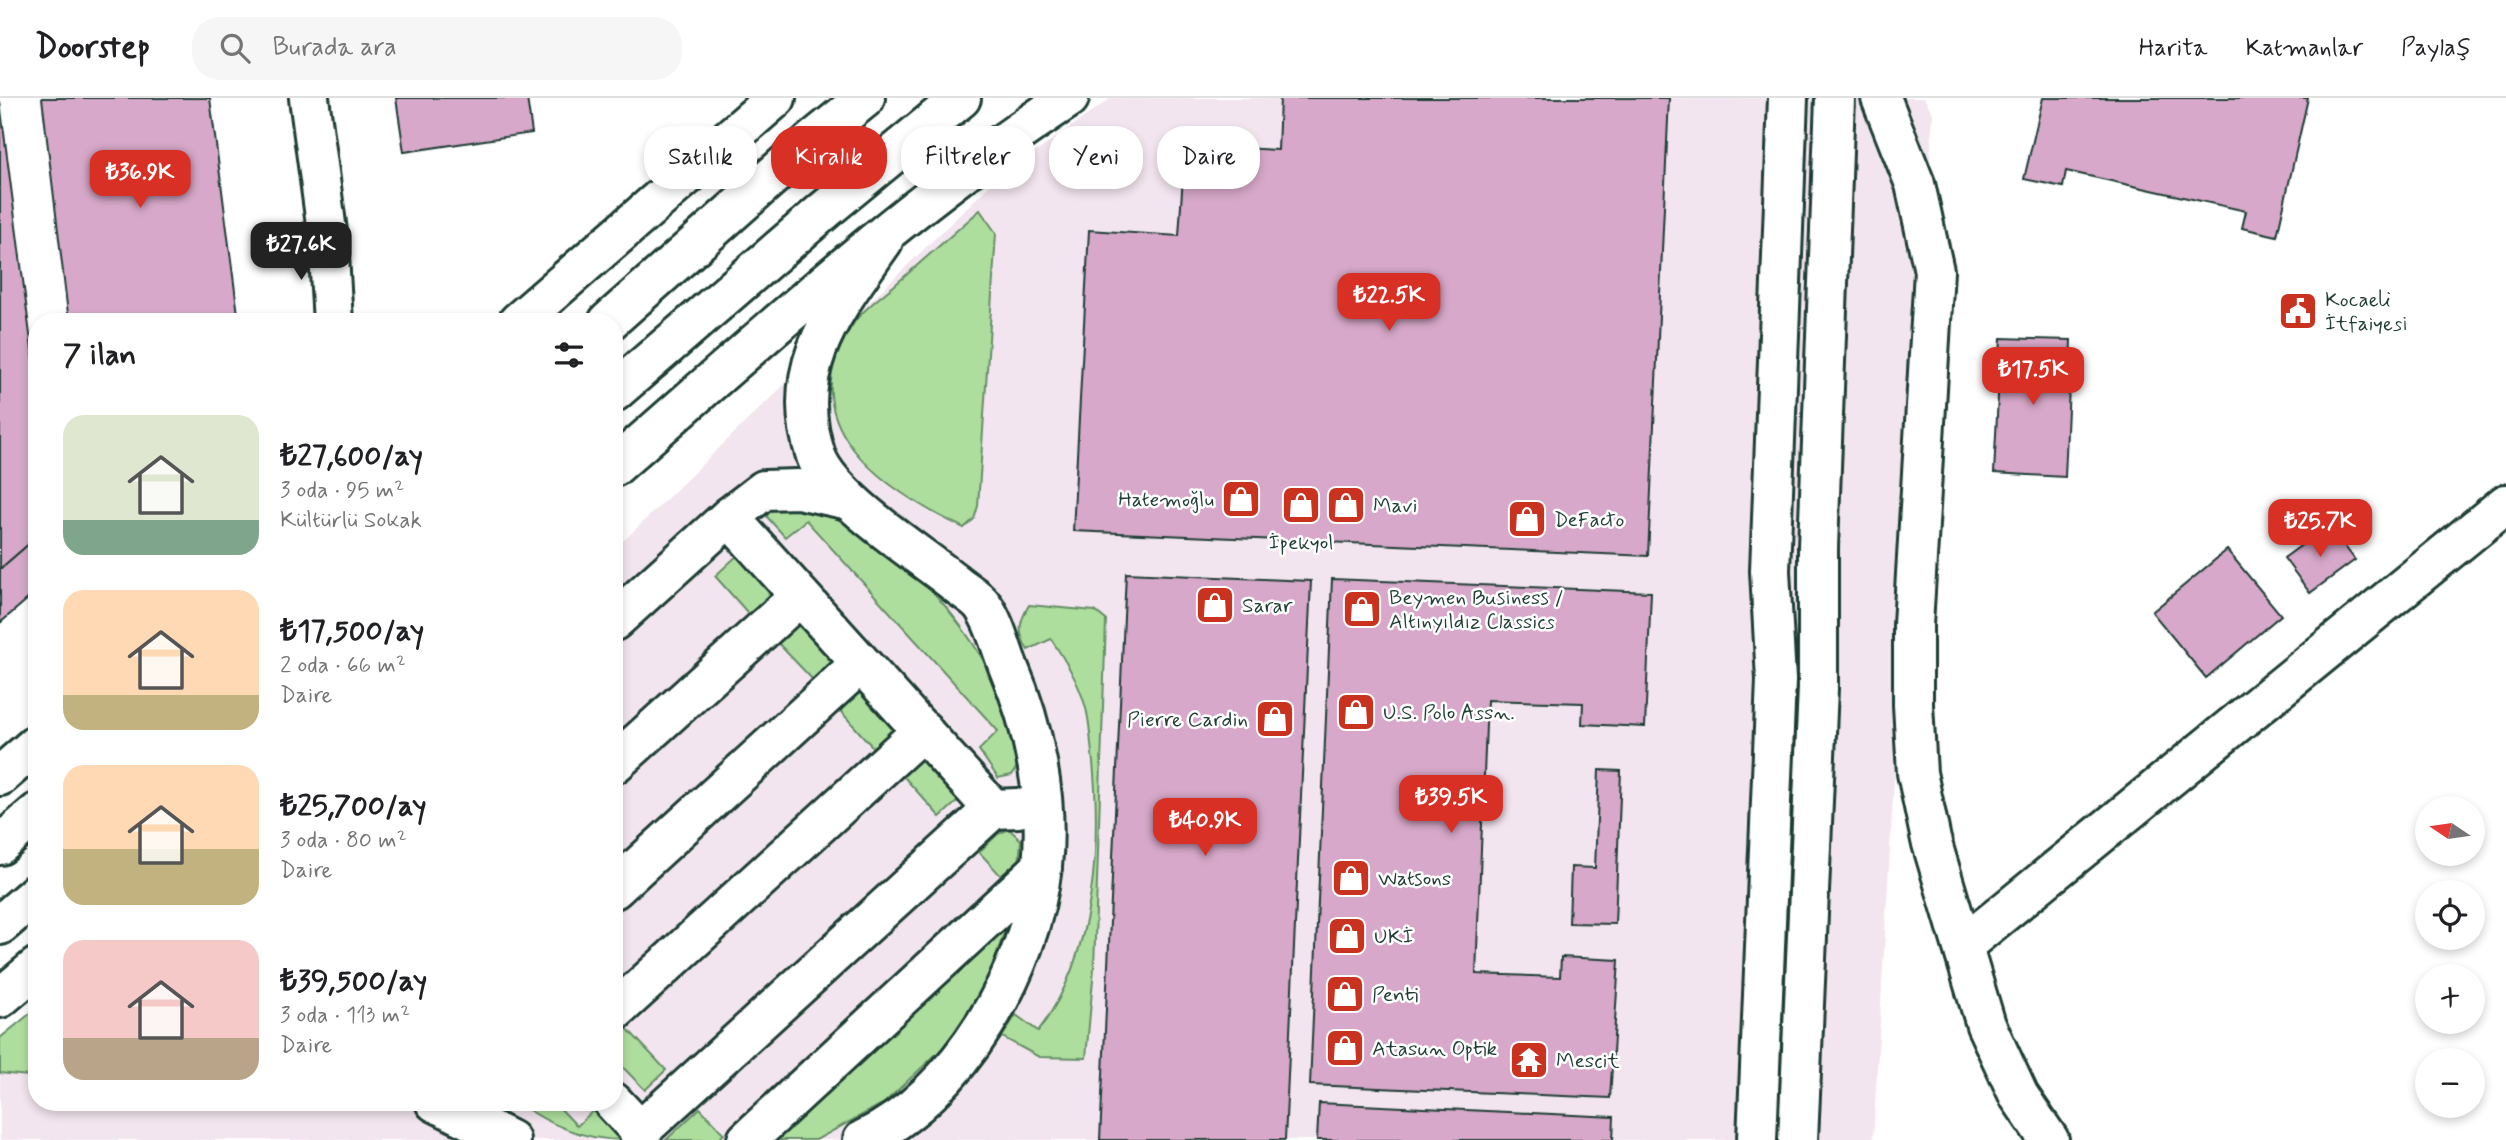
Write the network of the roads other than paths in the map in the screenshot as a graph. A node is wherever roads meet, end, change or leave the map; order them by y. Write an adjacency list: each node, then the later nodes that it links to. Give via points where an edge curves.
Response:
1 (309, 98): 10 (main road)
2 (776, 98): 13 (main road)
3 (865, 98): 14 (main road)
4 (961, 98): 15 (main road)
5 (1069, 98): 9 (main road, via 1006,138)
6 (1788, 98): 45 (main road, via 1770,571 1776,680)
7 (1835, 98): 46 (main road, via 1818,547 1818,688)
8 (1881, 98): 35 (main road, via 1915,184 1934,271 1913,625 1913,705 1917,773 1931,840)
9 (893, 227): 16 (main road); 17 (main road, via 828,321 809,369 808,418 817,459)
10 (328, 239): 11 (main road); 12 (main road)
11 (332, 313)
12 (350, 313)
13 (528, 313)
14 (618, 313)
15 (623, 384)
16 (623, 463)
17 (849, 500): 19 (main road, via 797,489 764,491); 28 (main road, via 983,606 1016,684 1035,753)
18 (2506, 504): 35 (main road)
19 (729, 517): 20 (main road); 21 (main road)
20 (800, 596): 22 (main road); 25 (main road)
21 (623, 613)
22 (860, 664): 23 (main road); 32 (main road)
23 (923, 730): 27 (main road); 38 (main road)
24 (28, 752): 26 (main road)
25 (623, 756)
26 (0, 776)
27 (993, 808): 28 (main road); 41 (main road)
28 (1043, 808): 31 (main road)
29 (28, 821): 30 (main road)
30 (0, 845)
31 (1042, 867): 43 (main road); 44 (main road, via 1021,950 994,1012 960,1062 915,1106)
32 (623, 881)
33 (28, 901): 34 (main road)
34 (0, 925)
35 (1964, 945): 47 (main road, via 1991,1037 2019,1096)
36 (28, 975): 37 (main road)
37 (0, 998)
38 (623, 1004)
39 (453, 1111): 42 (main road)
40 (620, 1111): 41 (main road)
41 (640, 1135)
42 (510, 1140)
43 (747, 1140)
44 (863, 1140)
45 (1757, 1140)
46 (1798, 1140)
47 (2049, 1140)

